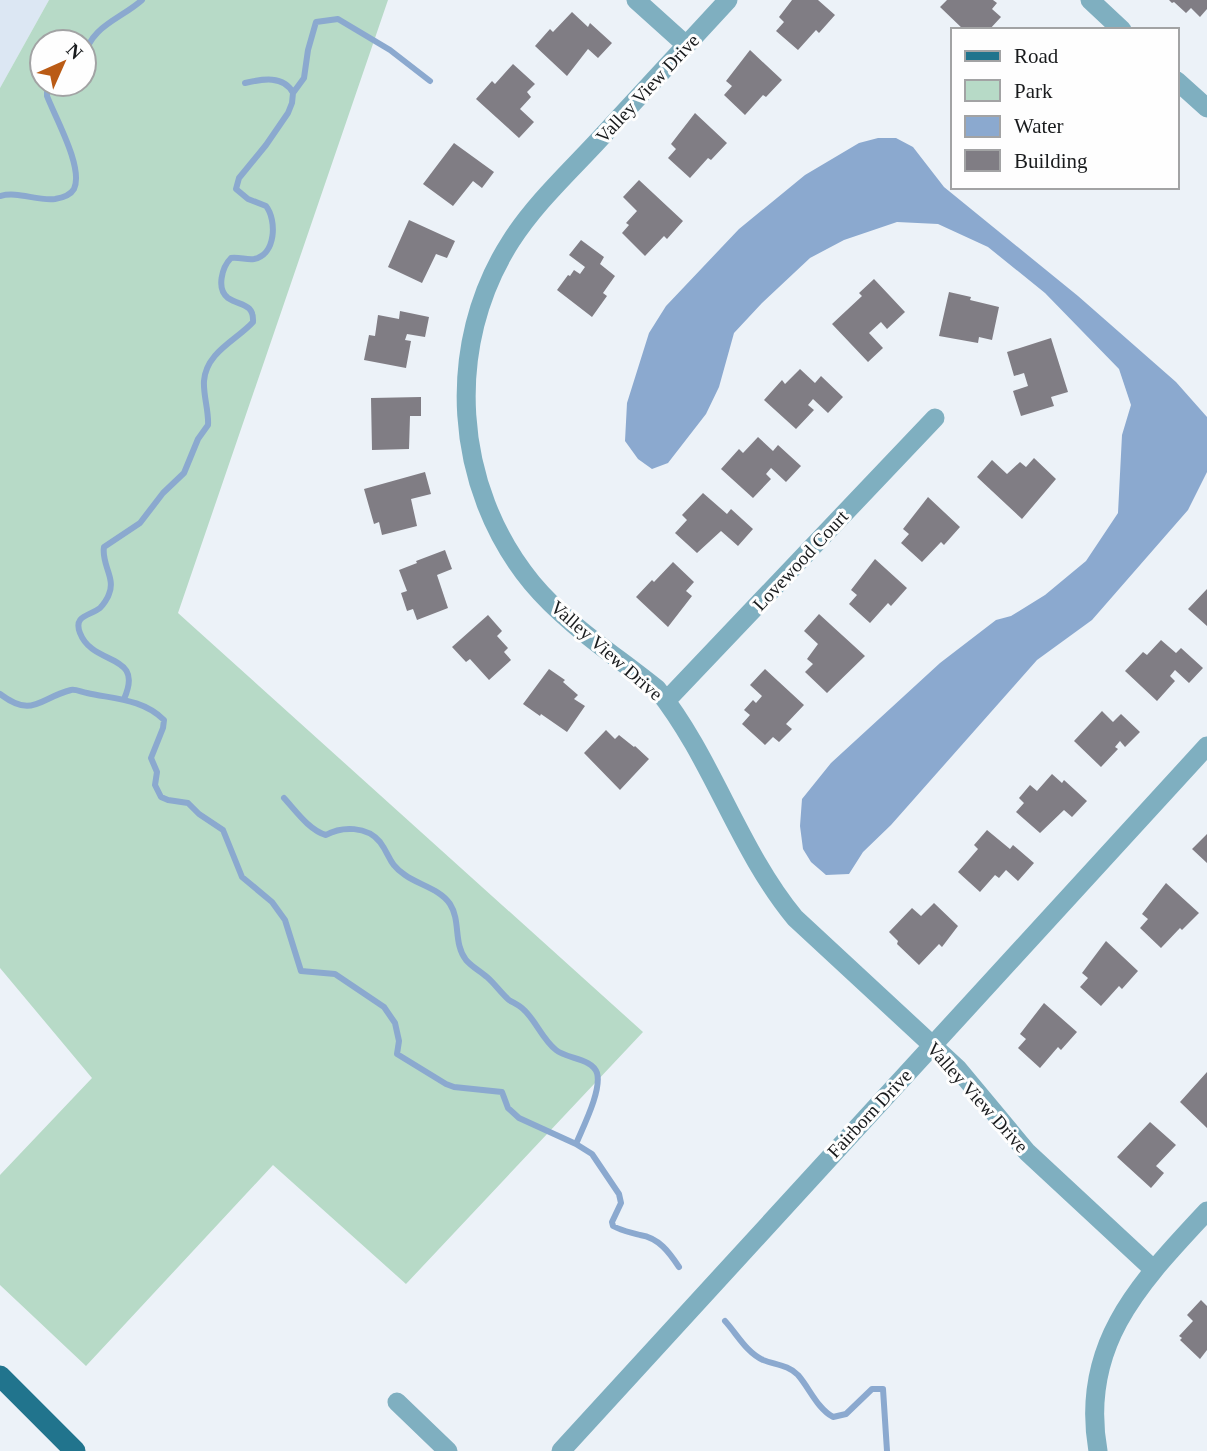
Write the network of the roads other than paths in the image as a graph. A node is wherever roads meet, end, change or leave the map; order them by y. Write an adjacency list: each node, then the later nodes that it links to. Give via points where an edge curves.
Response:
1 (636, 0): 5 (street)
2 (728, 0): 5 (street, Valley View Drive)
3 (1090, 0): 4 (street)
4 (1120, 28)
5 (686, 46): 9 (street, Valley View Drive, via 539,204 510,243 477,315 465,391 467,432 478,478 494,524 513,558 559,612)
6 (1179, 83): 7 (street)
7 (1207, 108)
8 (934, 418): 9 (street, Lovewood Court)
9 (666, 701): 11 (street, Valley View Drive, via 692,739 780,900)
10 (1207, 746): 11 (street, Fairborn Drive)
11 (932, 1044): 13 (street, Valley View Drive, via 1027,1153); 18 (street, Fairborn Drive)
12 (1207, 1210): 13 (street)
13 (1153, 1269): 19 (street, via 1131,1298 1106,1349 1095,1405)
14 (0, 1376): 16 (main road)
15 (397, 1402): 17 (street)
16 (75, 1451)
17 (448, 1451)
18 (561, 1451)
19 (1098, 1451)

